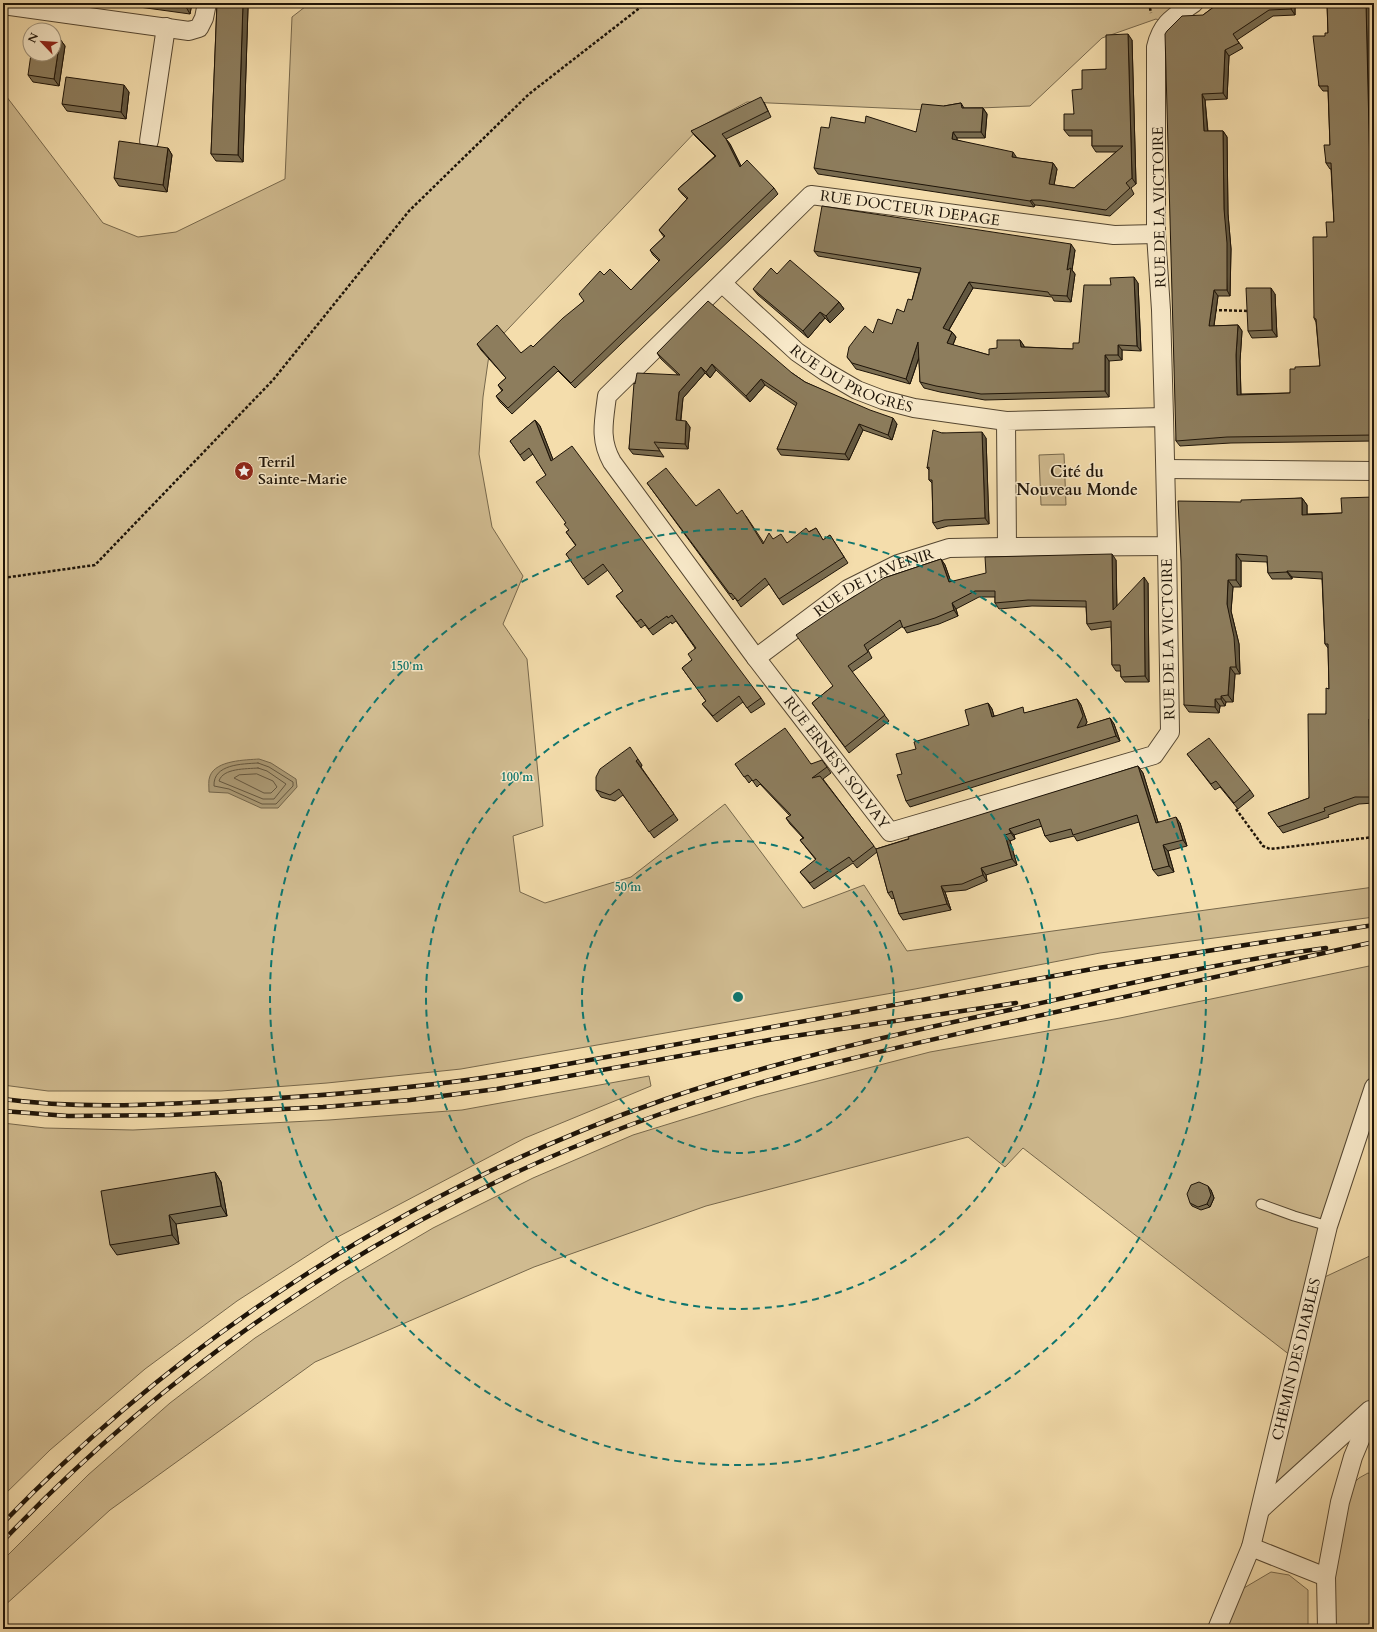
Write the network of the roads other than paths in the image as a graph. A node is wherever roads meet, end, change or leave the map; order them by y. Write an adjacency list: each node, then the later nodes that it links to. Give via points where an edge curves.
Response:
1 (207, 3): 5 (street, via 199,28 189,31)
2 (1194, 3): 7 (street, RUE DE LA VICTOIRE, via 1166,23 1156,46)
3 (3, 5): 4 (street)
4 (84, 9): 5 (street)
5 (166, 27): 6 (street)
6 (149, 141)
7 (1156, 234): 8 (street, RUE DOCTEUR DEPAGE, via 1114,236 812,195); 9 (street, RUE DE LA VICTOIRE)
8 (723, 284): 10 (street, RUE DU PROGRÈS, via 797,352 857,390 914,408); 11 (street, RUE DOCTEUR DEPAGE, via 607,396 603,428)
9 (1164, 417): 10 (street, RUE DU PROGRÈS); 12 (street, RUE DE LA VICTOIRE)
10 (1006, 421): 15 (street)
11 (604, 449): 16 (street, RUE ERNEST SOLVAY)
12 (1166, 468): 13 (street); 14 (street, RUE DE LA VICTOIRE)
13 (1374, 471)
14 (1167, 546): 15 (street, RUE DE L'AVENIR); 17 (street, RUE DE LA VICTOIRE)
15 (1008, 547): 16 (street, RUE DE L'AVENIR, via 949,548 898,564 848,589)
16 (756, 658): 17 (street, RUE ERNEST SOLVAY, via 890,832 1154,755)
17 (1170, 732)
18 (1374, 1087): 20 (street, CHEMIN DES DIABLES)
19 (1261, 1204): 20 (lane)
20 (1328, 1226): 25 (street, CHEMIN DES DIABLES)
21 (1374, 1407): 25 (street)
22 (1374, 1412): 23 (street)
23 (1365, 1428): 24 (street); 27 (street, via 1353,1457 1340,1502)
24 (1374, 1445)
25 (1261, 1509): 26 (street, CHEMIN DES DIABLES)
26 (1251, 1547): 27 (street); 28 (street, CHEMIN DES DIABLES)
27 (1326, 1577): 29 (street)
28 (1217, 1629)
29 (1327, 1629)

